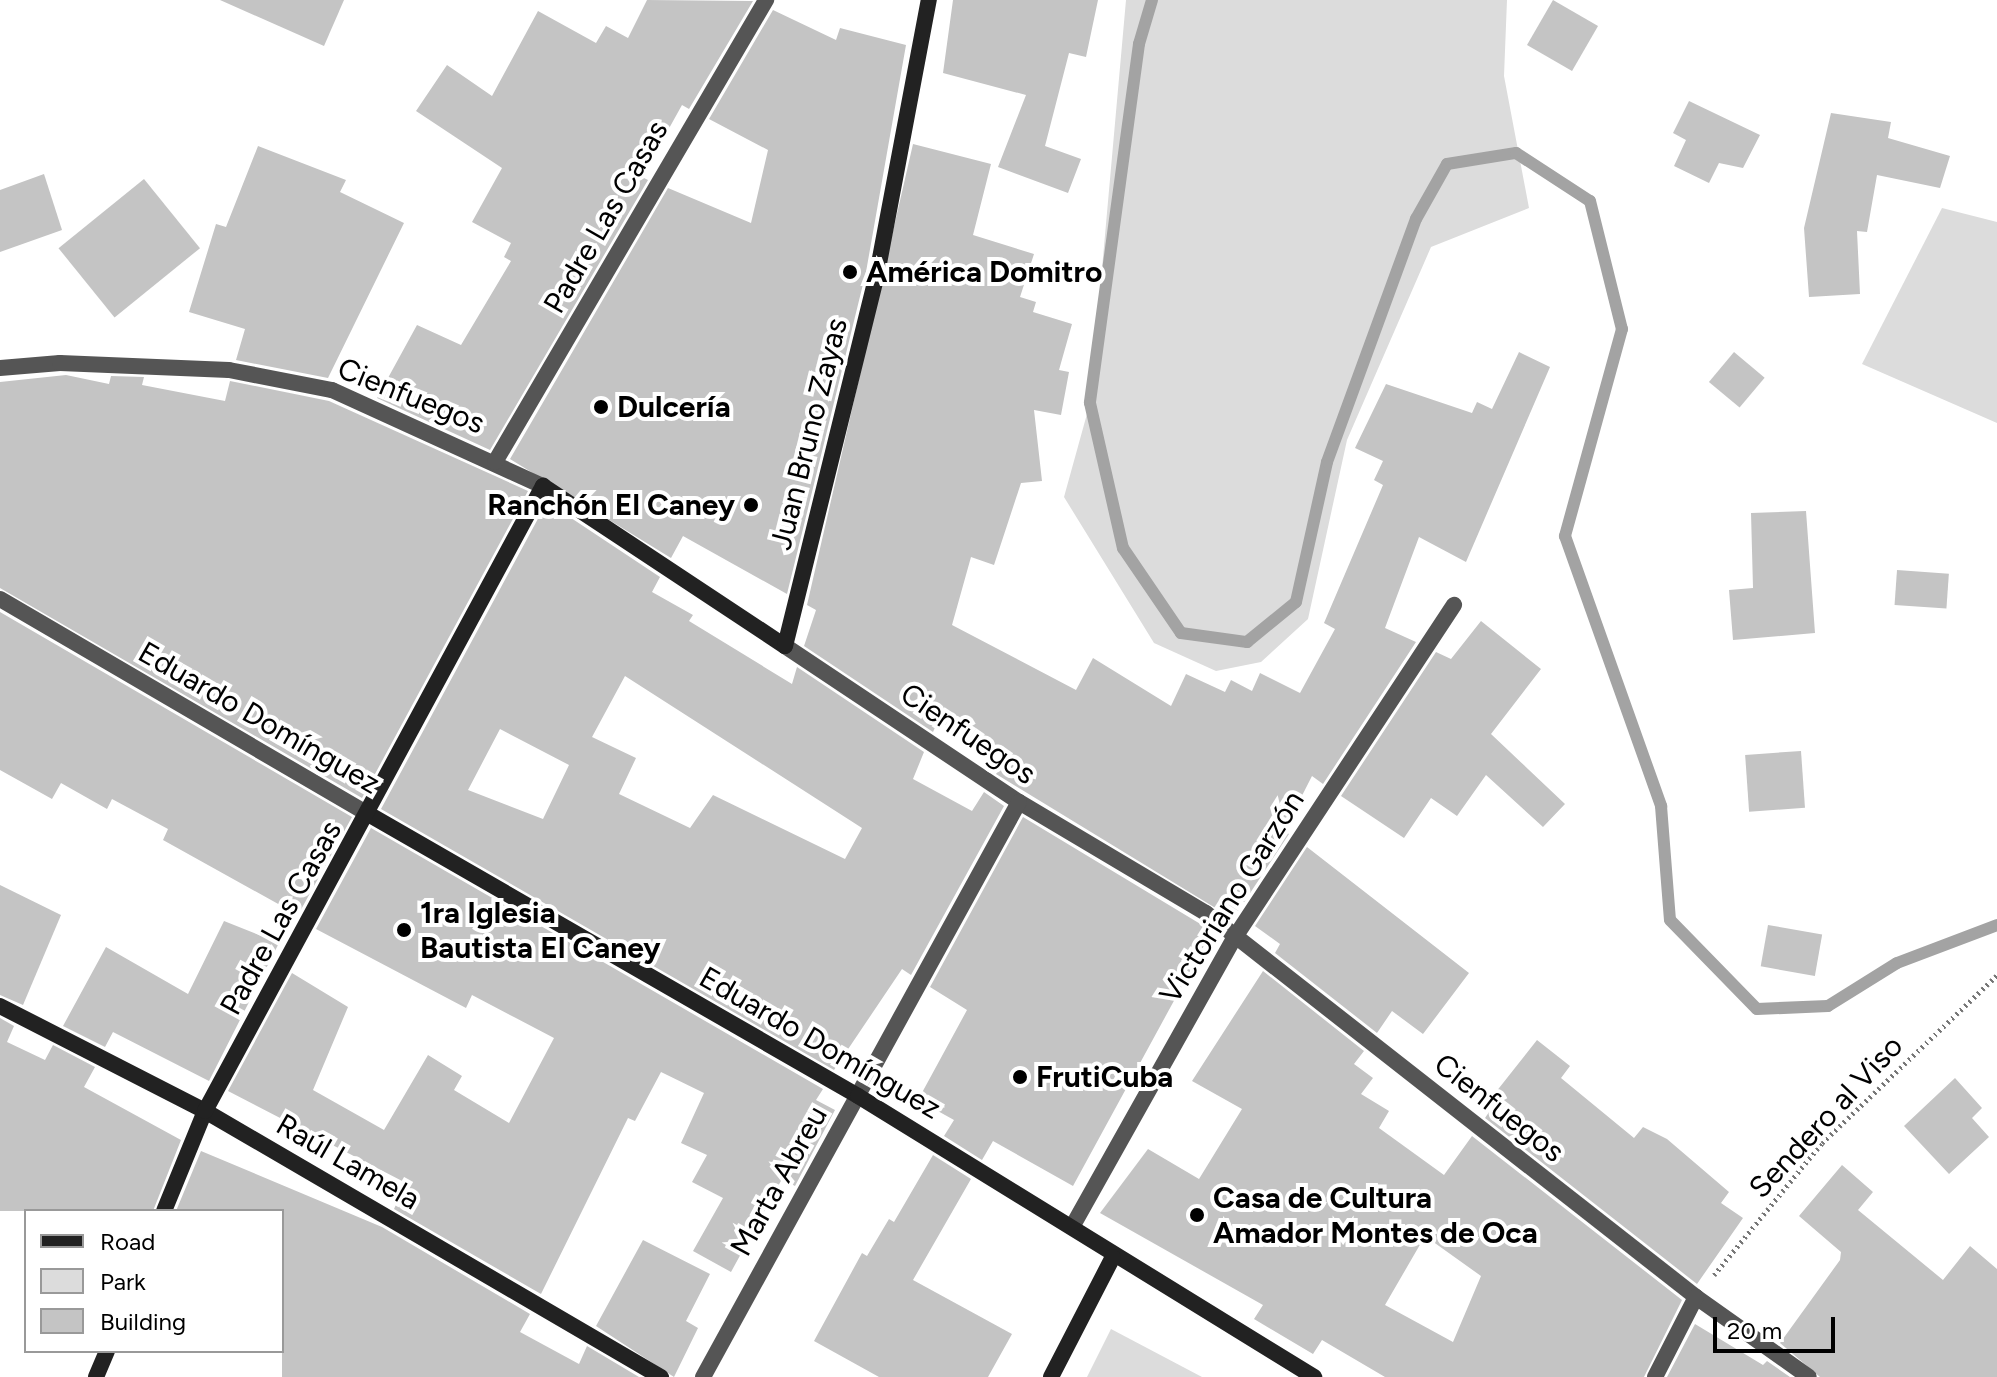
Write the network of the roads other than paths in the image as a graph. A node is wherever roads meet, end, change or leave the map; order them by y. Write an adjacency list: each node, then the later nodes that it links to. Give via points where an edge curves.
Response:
1 (766, 0): 4 (street, Padre Las Casas)
2 (929, 0): 8 (street, Juan Bruno Zayas, via 877,274)
3 (0, 368): 4 (street, Cienfuegos, via 60,363 229,370 332,390)
4 (495, 462): 5 (street, Cienfuegos)
5 (543, 486): 8 (street, Cienfuegos); 10 (street, Padre Las Casas)
6 (0, 599): 10 (street, Eduardo Domínguez)
7 (1454, 605): 11 (street, Victoriano Garzón)
8 (785, 646): 9 (street, Cienfuegos)
9 (1019, 802): 11 (street, Cienfuegos); 13 (street, Marta Abreu)
10 (370, 815): 13 (street, Eduardo Domínguez); 14 (street, Padre Las Casas)
11 (1235, 937): 16 (street, Victoriano Garzón); 18 (street, Cienfuegos)
12 (0, 1006): 14 (street, Raúl Lamela)
13 (858, 1096): 16 (street, Eduardo Domínguez); 22 (street, Marta Abreu)
14 (205, 1111): 15 (street, Padre Las Casas); 21 (street, Raúl Lamela)
15 (165, 1209)
16 (1072, 1227): 17 (street, Eduardo Domínguez)
17 (1113, 1257): 23 (street); 24 (street, Eduardo Domínguez)
18 (1696, 1297): 25 (street); 26 (street, Cienfuegos)
19 (106, 1353): 20 (street)
20 (96, 1377)
21 (661, 1377)
22 (703, 1377)
23 (1051, 1377)
24 (1314, 1377)
25 (1655, 1377)
26 (1809, 1377)

